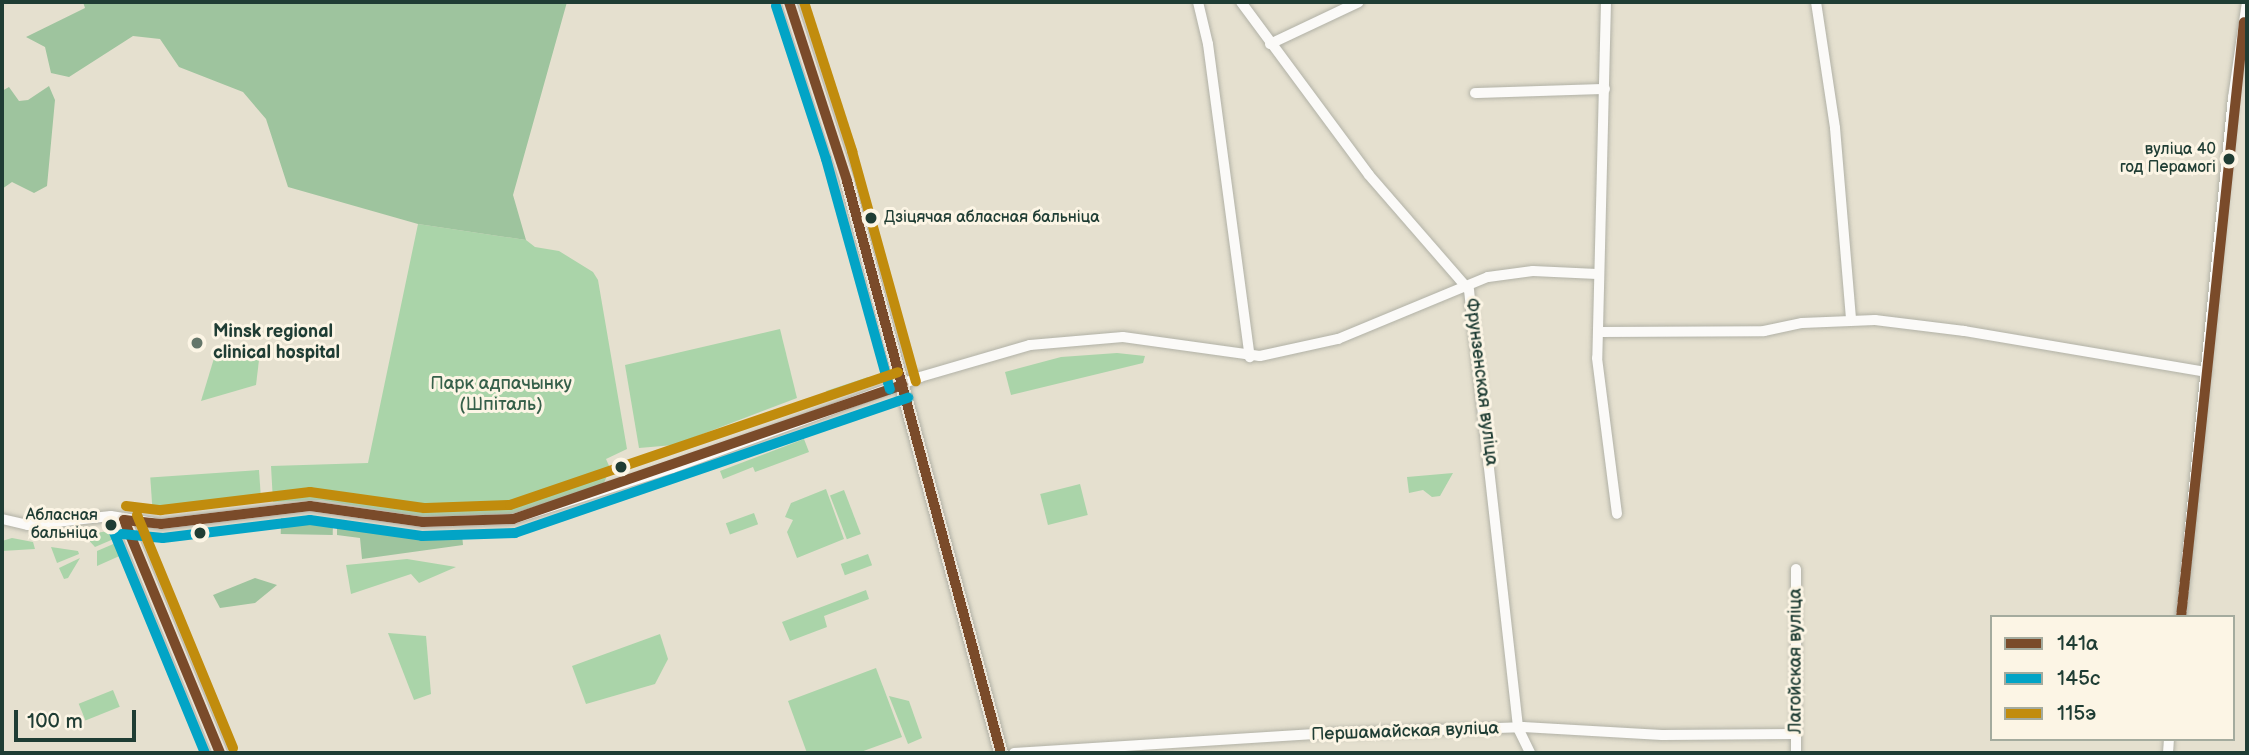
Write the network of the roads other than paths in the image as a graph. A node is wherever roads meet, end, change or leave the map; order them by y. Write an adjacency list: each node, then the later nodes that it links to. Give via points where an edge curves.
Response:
1 (789, 2): 18 (main road, via 836,146)
2 (1198, 2): 16 (street, via 1209,44)
3 (1241, 2): 9 (street, Фрунзенская вуліца)
4 (1359, 2): 9 (street)
5 (1606, 2): 10 (street)
6 (1816, 2): 14 (street, via 1835,128)
7 (2247, 2): 8 (street)
8 (2245, 22): 17 (street)
9 (1270, 44): 13 (street, Фрунзенская вуліца, via 1377,184)
10 (1605, 89): 11 (street); 12 (street)
11 (1475, 93)
12 (1597, 274): 13 (street, via 1533,271); 15 (street)
13 (1466, 285): 16 (street, via 1338,339); 24 (street, Фрунзенская вуліца, via 1500,531)
14 (1851, 320): 15 (street, via 1764,331); 17 (street, via 1964,331)
15 (1598, 332): 19 (street, via 1600,389)
16 (1250, 357): 18 (street, via 1124,337 1079,338 1030,345)
17 (2207, 372): 23 (street)
18 (903, 385): 21 (street, via 513,519 424,522 310,506 161,524); 27 (main road)
19 (1616, 514)
20 (2, 519): 21 (street, via 28,525 99,516)
21 (124, 520): 26 (main road)
22 (1796, 569): 25 (street, Лагойская вуліца)
23 (2181, 615)
24 (1518, 728): 25 (street, Першамайская вуліца, via 1662,735); 28 (street, Першамайская вуліца, via 1314,734); 29 (street, Фрунзенская вуліца)
25 (1796, 734): 30 (street, Лагойская вуліца)
26 (220, 753)
27 (1000, 753)
28 (1014, 753)
29 (1530, 753)
30 (1796, 753)

